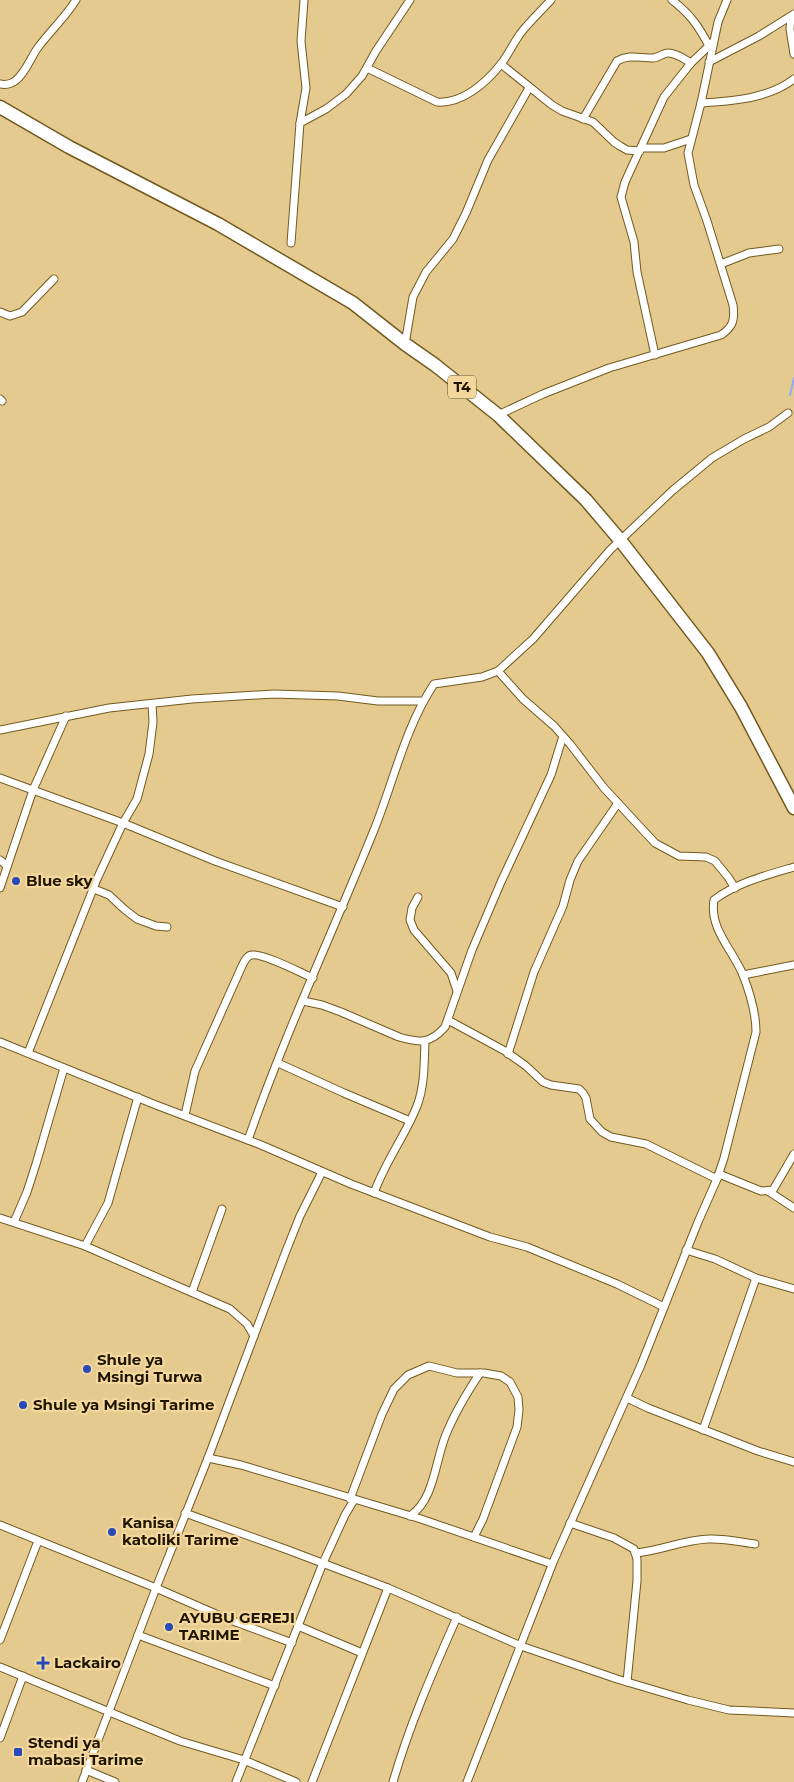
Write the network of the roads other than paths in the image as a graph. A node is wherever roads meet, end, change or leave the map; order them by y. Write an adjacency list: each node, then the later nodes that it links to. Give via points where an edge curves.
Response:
1 (76, 0): 15 (street, via 16,80)
2 (304, 0): 20 (street, via 301,41 306,88)
3 (410, 0): 13 (street)
4 (552, 0): 12 (street, via 520,34)
5 (672, 0): 8 (street, via 692,17)
6 (727, 0): 8 (street)
7 (792, 16): 9 (street, via 790,29); 10 (street)
8 (711, 44): 10 (street); 11 (street)
9 (794, 54)
10 (709, 62): 17 (street)
11 (691, 63): 19 (street, via 668,53 654,58 624,57 617,62); 22 (street, via 664,97)
12 (501, 64): 13 (street, via 464,97 444,102 437,102); 16 (street)
13 (367, 68): 20 (street, via 346,94)
14 (794, 79): 17 (street, via 757,96)
15 (0, 84)
16 (529, 88): 19 (street, via 562,111); 28 (street, via 488,160 453,240 426,272 413,297)
17 (701, 103): 21 (street)
18 (0, 107): 28 (highway, T4, via 218,224 353,303)
19 (583, 119): 22 (street, via 598,125 620,146)
20 (300, 123): 23 (street)
21 (691, 139): 22 (street, via 664,148); 25 (street, via 690,166)
22 (640, 150): 29 (street, via 621,197 634,242)
23 (291, 244)
24 (779, 249): 25 (street, via 750,253)
25 (721, 264): 29 (street, via 734,305 735,316 729,329 721,335)
26 (54, 279): 27 (street, via 22,312 10,316)
27 (0, 312)
28 (405, 344): 31 (highway, T4)
29 (655, 355): 31 (street, via 609,368)
30 (788, 413): 32 (street, via 700,467)
31 (498, 415): 32 (highway, T4, via 586,500)
32 (620, 540): 33 (street, via 533,639); 42 (highway, T4, via 708,653 741,706)
33 (498, 671): 34 (street, via 482,677 434,684); 38 (street)
34 (422, 702): 35 (street, via 274,694); 51 (street)
35 (152, 704): 36 (street); 43 (street, via 152,736 143,779 137,799)
36 (66, 716): 37 (street); 40 (street)
37 (0, 730)
38 (563, 736): 41 (street); 56 (street, via 552,775 501,882)
39 (0, 778): 40 (street)
40 (32, 790): 43 (street); 45 (street)
41 (618, 803): 48 (street, via 655,843 679,856 706,857 715,861); 62 (street, via 578,862 570,880 563,906 534,972)
42 (794, 808)
43 (123, 823): 49 (street); 51 (street, via 214,861)
44 (0, 860): 45 (street)
45 (7, 866): 47 (street)
46 (794, 867): 48 (street)
47 (0, 888)
48 (735, 888): 54 (street, via 714,900 712,909 719,932)
49 (94, 889): 52 (street, via 109,895 137,919); 61 (street)
50 (418, 897): 56 (street, via 410,920 414,930 448,969)
51 (343, 907): 55 (street)
52 (167, 927)
53 (794, 965): 54 (street)
54 (743, 975): 71 (street, via 756,1016 756,1032)
55 (313, 978): 57 (street); 66 (street, via 262,956 247,957 195,1071)
56 (457, 991): 58 (street)
57 (303, 1000): 59 (street, via 399,1037); 63 (street)
58 (448, 1020): 59 (street, via 436,1037); 62 (street)
59 (425, 1041): 67 (street, via 424,1076)
60 (1, 1044): 61 (street)
61 (28, 1053): 64 (street)
62 (508, 1054): 71 (street, via 543,1082 583,1092 590,1119 602,1132 646,1144)
63 (278, 1063): 67 (street); 68 (street)
64 (64, 1068): 65 (street); 77 (street, via 36,1164)
65 (138, 1097): 66 (street); 78 (street, via 108,1203)
66 (185, 1115): 68 (street)
67 (410, 1121): 73 (street)
68 (248, 1140): 70 (street)
69 (794, 1154): 72 (street, via 776,1186)
70 (322, 1172): 73 (street); 84 (street, via 300,1216)
71 (718, 1176): 72 (street); 79 (street)
72 (768, 1191): 74 (street)
73 (374, 1193): 83 (street, via 490,1237 527,1247 618,1284)
74 (794, 1208)
75 (222, 1209): 82 (street)
76 (0, 1218): 77 (street)
77 (14, 1222): 78 (street)
78 (85, 1246): 82 (street)
79 (686, 1250): 80 (street); 83 (street)
80 (756, 1278): 81 (street); 87 (street)
81 (794, 1289)
82 (192, 1292): 84 (street, via 230,1309 247,1324)
83 (664, 1307): 86 (street)
84 (254, 1336): 88 (street)
85 (480, 1373): 90 (street, via 457,1373 429,1366 408,1375 394,1389 382,1414); 92 (street, via 461,1401 445,1436 423,1503); 95 (street, via 501,1376 510,1382 518,1397 519,1410 512,1442)
86 (626, 1398): 87 (street); 93 (street)
87 (703, 1430): 89 (street, via 758,1452)
88 (208, 1458): 90 (street); 91 (street)
89 (794, 1462)
90 (352, 1499): 92 (street); 99 (street)
91 (185, 1514): 99 (street); 101 (street)
92 (410, 1516): 95 (street)
93 (570, 1523): 98 (street, via 614,1538 630,1546); 100 (street)
94 (0, 1525): 96 (street)
95 (474, 1537): 100 (street)
96 (38, 1540): 101 (street); 106 (street)
97 (755, 1544): 98 (street, via 695,1540 652,1552)
98 (635, 1553): 112 (street, via 637,1581)
99 (323, 1563): 102 (street); 104 (street)
100 (552, 1564): 108 (street)
101 (156, 1588): 105 (street); 107 (street)
102 (388, 1588): 103 (street); 109 (street)
103 (456, 1618): 108 (street); 124 (street)
104 (298, 1626): 107 (street); 109 (street)
105 (138, 1635): 113 (street); 114 (street)
106 (0, 1640)
107 (292, 1643): 113 (street)
108 (521, 1646): 112 (street); 125 (street)
109 (362, 1653): 123 (street)
110 (0, 1667): 111 (street)
111 (23, 1676): 114 (street); 116 (street)
112 (627, 1682): 115 (street, via 729,1710)
113 (275, 1686): 117 (street)
114 (108, 1711): 117 (street, via 180,1741); 118 (street)
115 (794, 1713)
116 (0, 1738)
117 (244, 1760): 121 (street); 122 (street)
118 (86, 1770): 119 (street); 120 (street)
119 (82, 1782)
120 (115, 1782)
121 (236, 1782)
122 (296, 1782)
123 (312, 1782)
124 (393, 1782)
125 (467, 1782)

